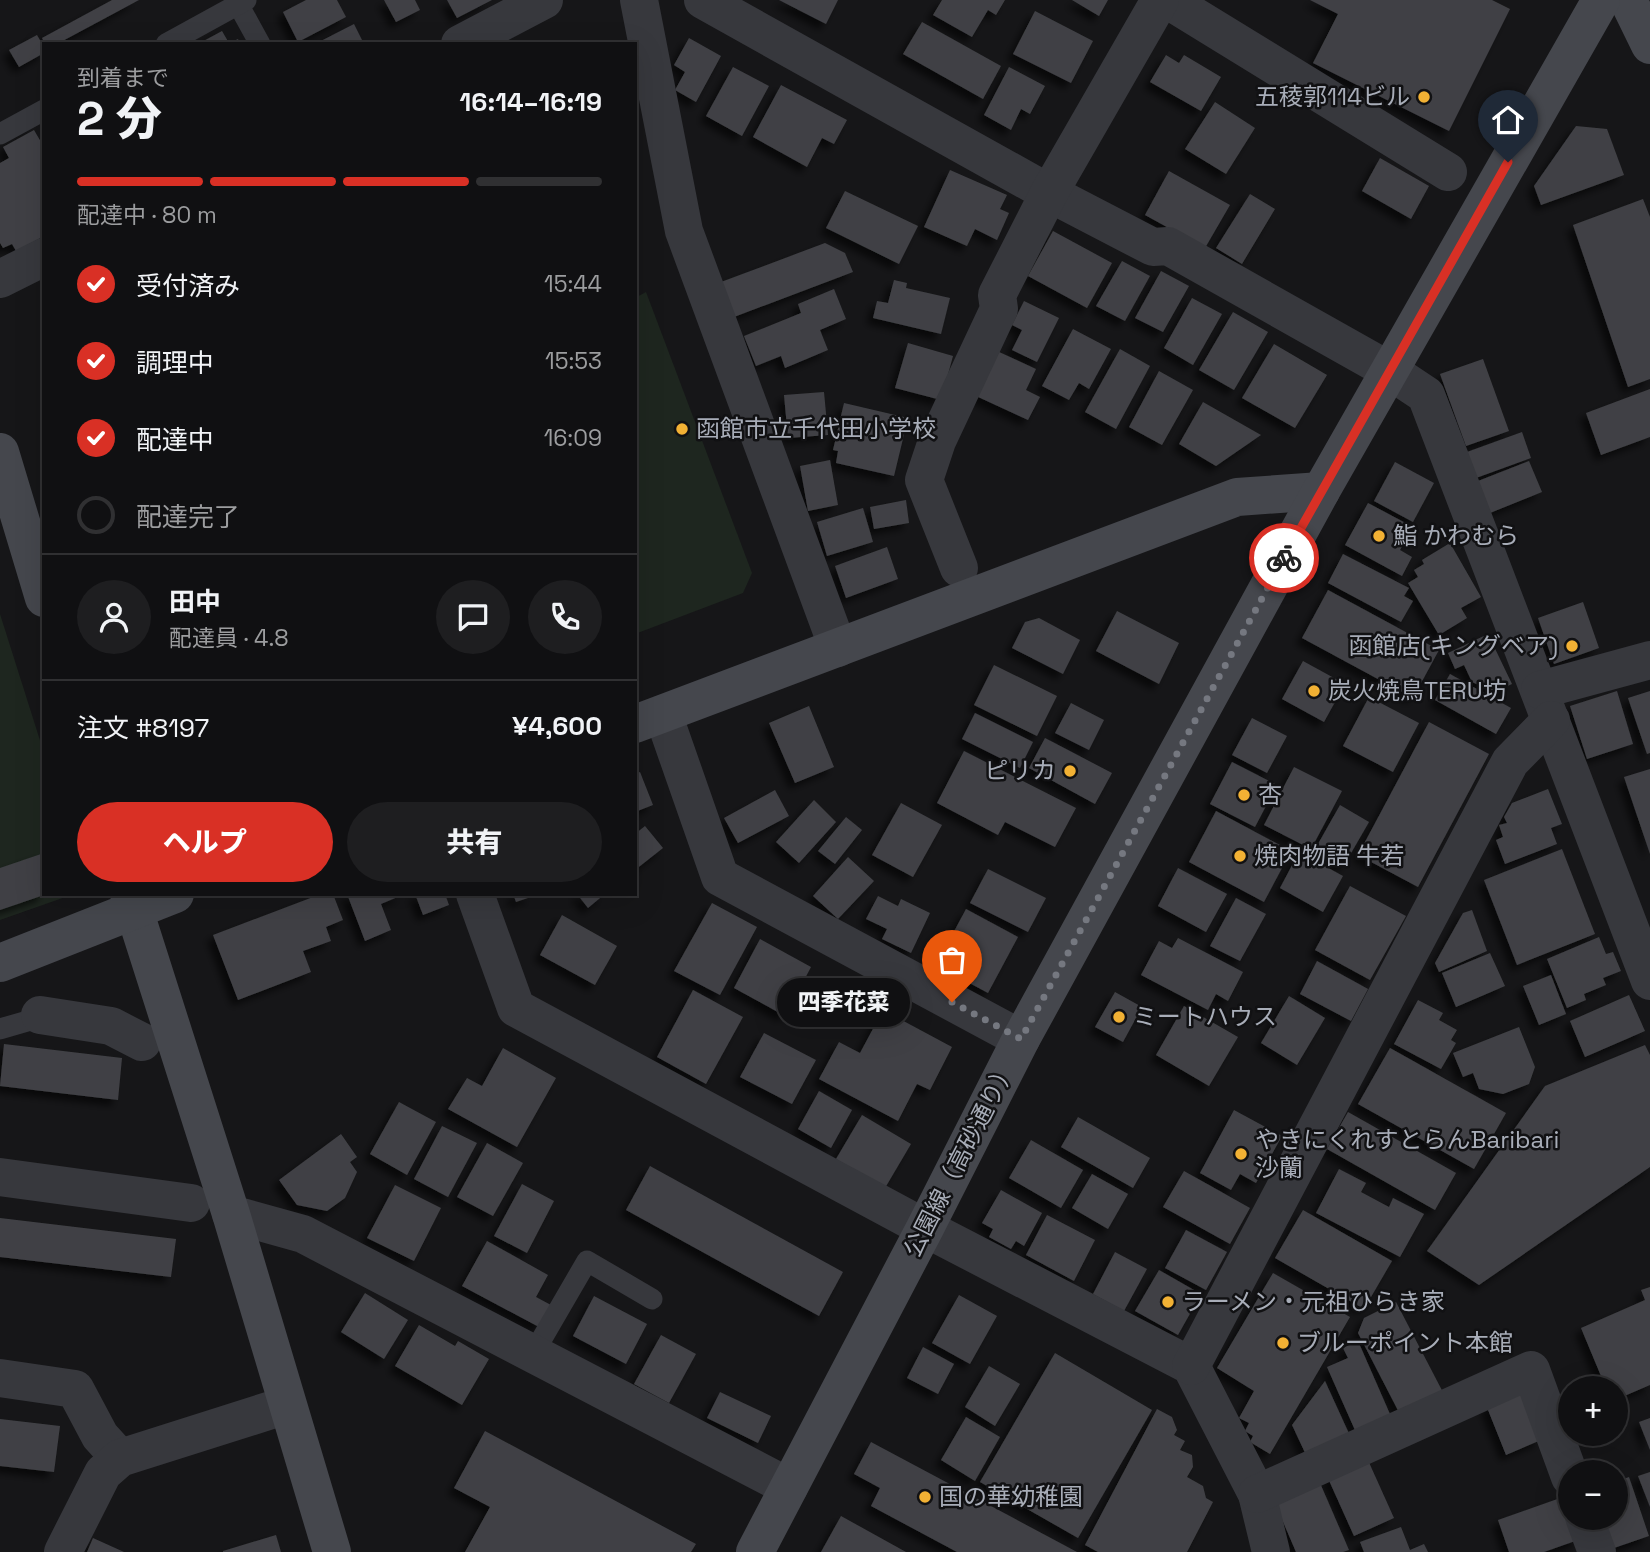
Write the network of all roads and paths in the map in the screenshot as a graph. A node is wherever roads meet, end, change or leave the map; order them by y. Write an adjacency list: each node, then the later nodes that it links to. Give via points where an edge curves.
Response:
1 (544, 0): 11 (street)
2 (639, 0): 24 (street, via 684,231)
3 (703, 0): 16 (street)
4 (1160, 0): 16 (street)
5 (1168, 0): 15 (street)
6 (1601, 0): 19 (street, 公園線（高砂通り）)
7 (1628, 0): 12 (street)
8 (242, 2): 9 (lane); 10 (lane)
9 (170, 42)
10 (259, 42)
11 (464, 42)
12 (1650, 45)
13 (42, 111): 14 (lane)
14 (0, 134)
15 (1448, 172)
16 (1049, 193): 19 (street, via 1153,247 1168,246); 22 (street, via 997,295 999,309 937,441 924,480)
17 (42, 258): 18 (street)
18 (0, 279)
19 (1390, 371): 21 (street, 公園線（高砂通り）); 26 (street, via 1426,395)
20 (0, 452): 23 (street)
21 (1321, 491): 24 (street, via 1237,496); 35 (street, 公園線（高砂通り）)
22 (958, 568)
23 (42, 591)
24 (838, 648): 27 (street)
25 (1650, 660): 26 (street)
26 (1545, 705): 32 (street); 43 (street, via 1510,762)
27 (649, 719): 35 (street, via 720,877)
28 (164, 896): 30 (street)
29 (476, 896): 40 (street, via 516,1008)
30 (132, 902): 31 (street); 39 (street)
31 (0, 963)
32 (1650, 981)
33 (40, 1015): 34 (lane); 36 (street, via 111,1026)
34 (0, 1029)
35 (1021, 1039): 40 (street, 公園線（高砂通り）)
36 (142, 1042)
37 (0, 1177): 38 (street)
38 (191, 1203)
39 (231, 1214): 42 (street, via 303,1234); 45 (street)
40 (925, 1228): 43 (street); 48 (street, 公園線（高砂通り）)
41 (652, 1299): 42 (lane, via 587,1261)
42 (533, 1354): 48 (street)
43 (1191, 1366): 49 (street)
44 (0, 1378): 46 (street, via 75,1389 100,1436)
45 (287, 1405): 46 (street); 52 (street)
46 (120, 1458): 51 (street, via 103,1473)
47 (1564, 1460): 49 (street, via 1531,1370)
48 (789, 1487): 53 (street, 公園線（高砂通り）)
49 (1257, 1494): 54 (street)
50 (1589, 1530): 55 (street)
51 (63, 1552)
52 (332, 1552)
53 (755, 1552)
54 (1271, 1552)
55 (1597, 1552)

